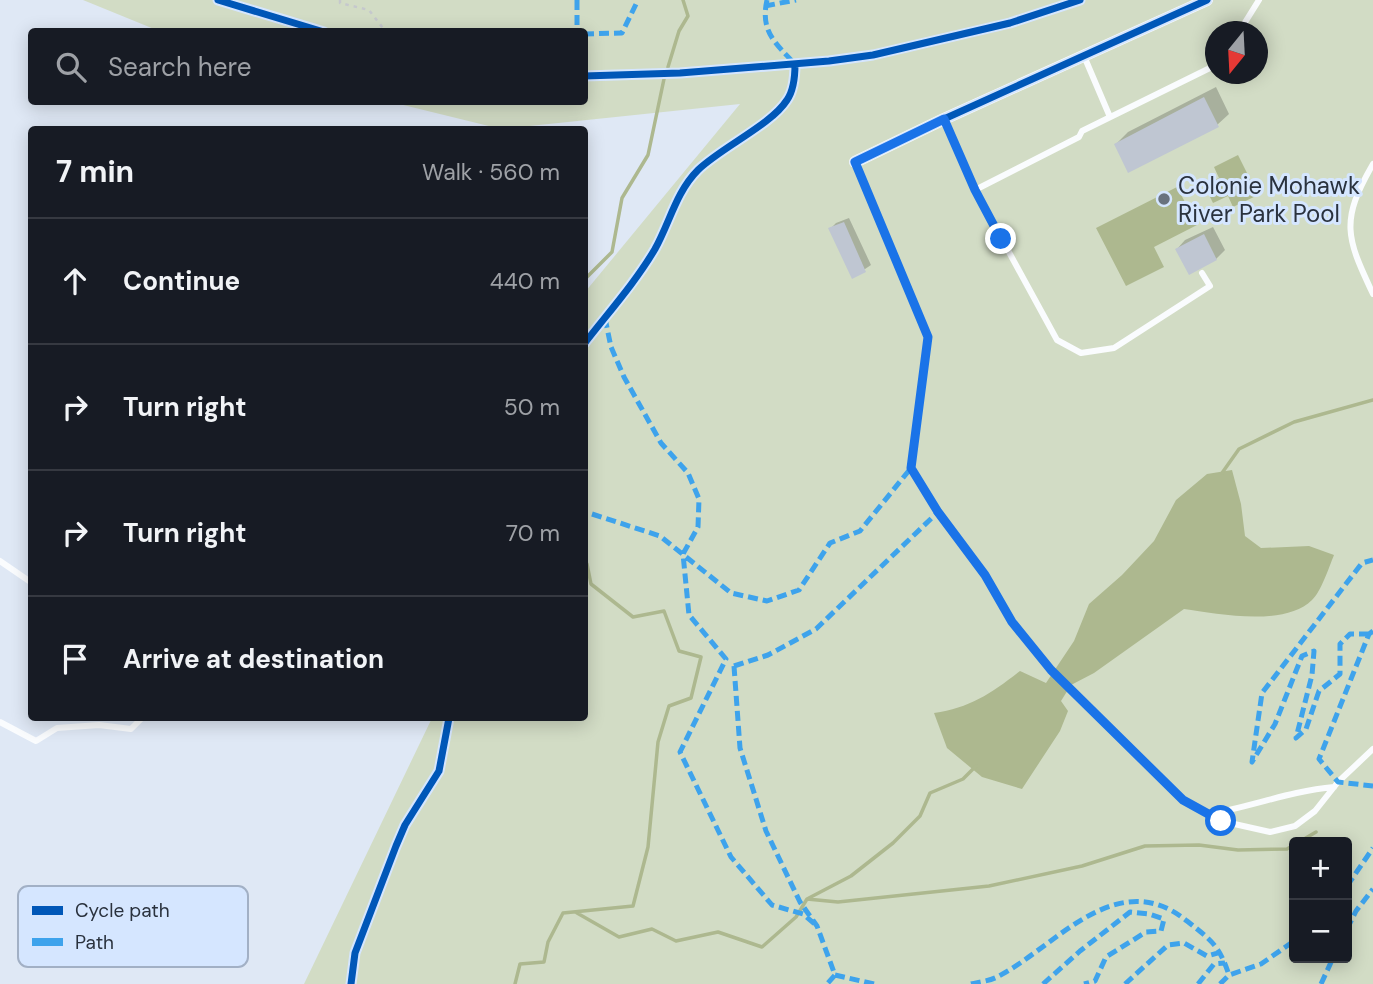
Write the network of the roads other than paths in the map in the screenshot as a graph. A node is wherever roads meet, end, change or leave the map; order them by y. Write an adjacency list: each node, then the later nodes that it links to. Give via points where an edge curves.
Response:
1 (1207, 0): 4 (street)
2 (1259, 0): 3 (lane)
3 (1246, 21)
4 (1084, 56): 6 (lane); 7 (street)
5 (1205, 70): 6 (lane)
6 (1110, 117): 10 (lane)
7 (944, 119): 8 (street); 10 (lane)
8 (855, 162): 19 (lane, via 928,337 911,468 1012,622 1051,670 1183,800)
9 (1373, 164): 12 (lane, via 1352,205 1350,232)
10 (975, 190): 11 (lane, via 1057,340 1081,354 1114,348 1210,286)
11 (1202, 272)
12 (1373, 294)
13 (0, 562): 14 (lane)
14 (28, 580)
15 (139, 721): 16 (lane, via 131,729 99,725 57,728 36,741)
16 (0, 722)
17 (1373, 748): 18 (lane)
18 (1334, 787): 19 (lane, via 1300,790); 19 (lane, via 1315,811 1295,826 1270,832)
19 (1209, 814)

